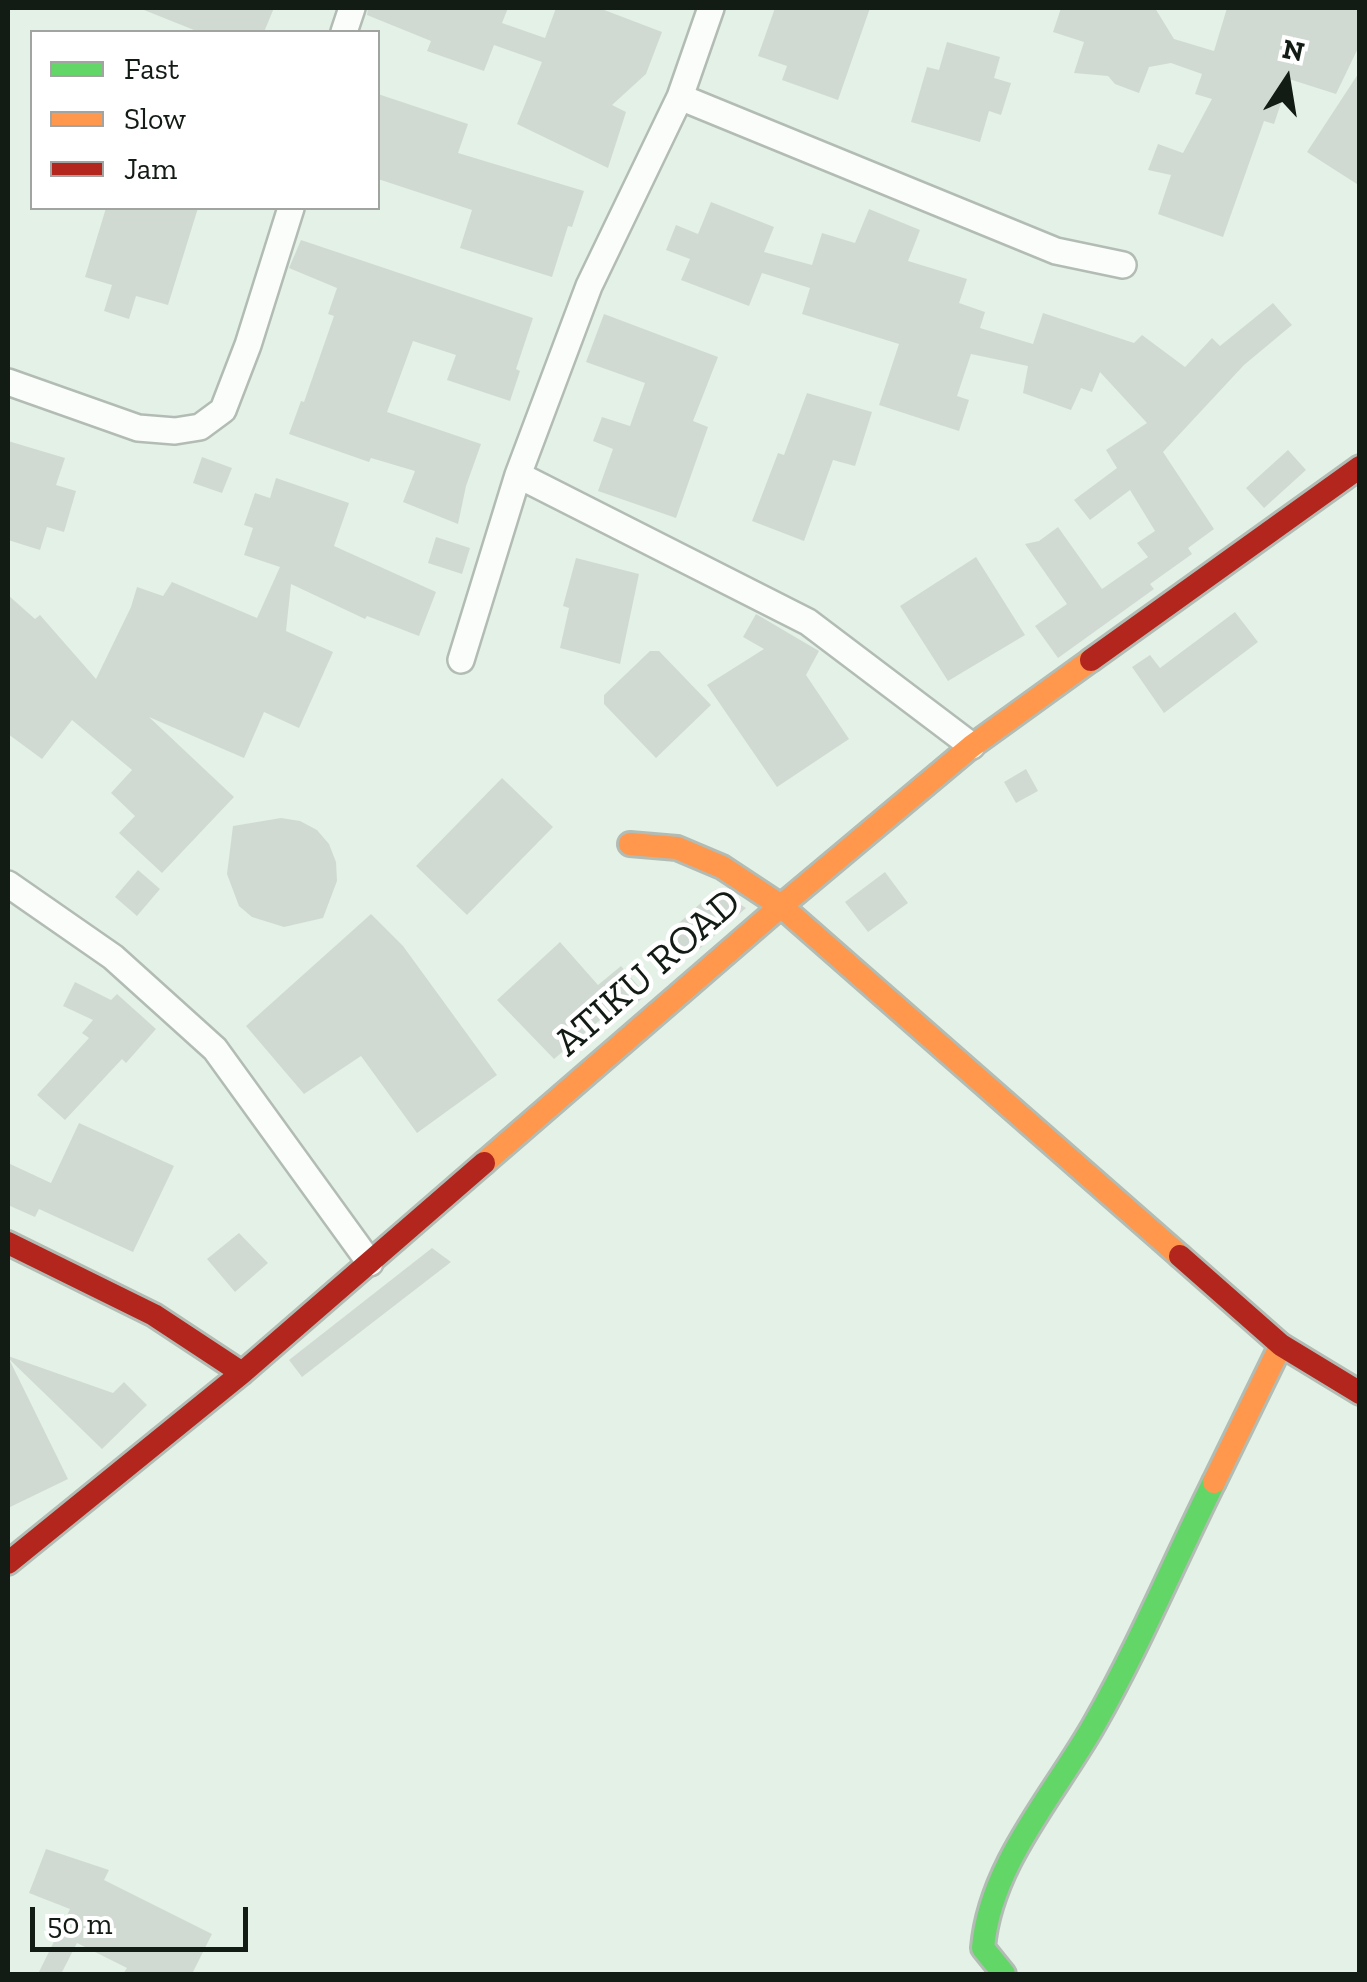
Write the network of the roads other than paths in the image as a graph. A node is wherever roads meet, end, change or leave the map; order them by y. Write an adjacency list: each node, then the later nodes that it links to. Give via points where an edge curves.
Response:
1 (711, 8): 2 (street)
2 (680, 98): 4 (street, via 1056,250); 7 (street, via 589,286)
3 (289, 210): 5 (street, via 223,410 200,427 138,428)
4 (1123, 265)
5 (8, 382)
6 (1360, 467): 9 (street, ATIKU ROAD)
7 (518, 475): 8 (street); 9 (street, via 808,622)
8 (460, 660)
9 (972, 746): 12 (street, ATIKU ROAD)
10 (630, 844): 12 (street, via 676,848 722,866)
11 (8, 884): 14 (street, via 113,957 215,1049)
12 (781, 906): 14 (street, ATIKU ROAD); 15 (street)
13 (8, 1243): 16 (street, via 154,1315)
14 (370, 1264): 16 (street, ATIKU ROAD)
15 (1281, 1346): 17 (street); 19 (street, via 1096,1722 1008,1865 983,1948)
16 (242, 1373): 18 (street, ATIKU ROAD)
17 (1360, 1392)
18 (8, 1563)
19 (1004, 1974)

